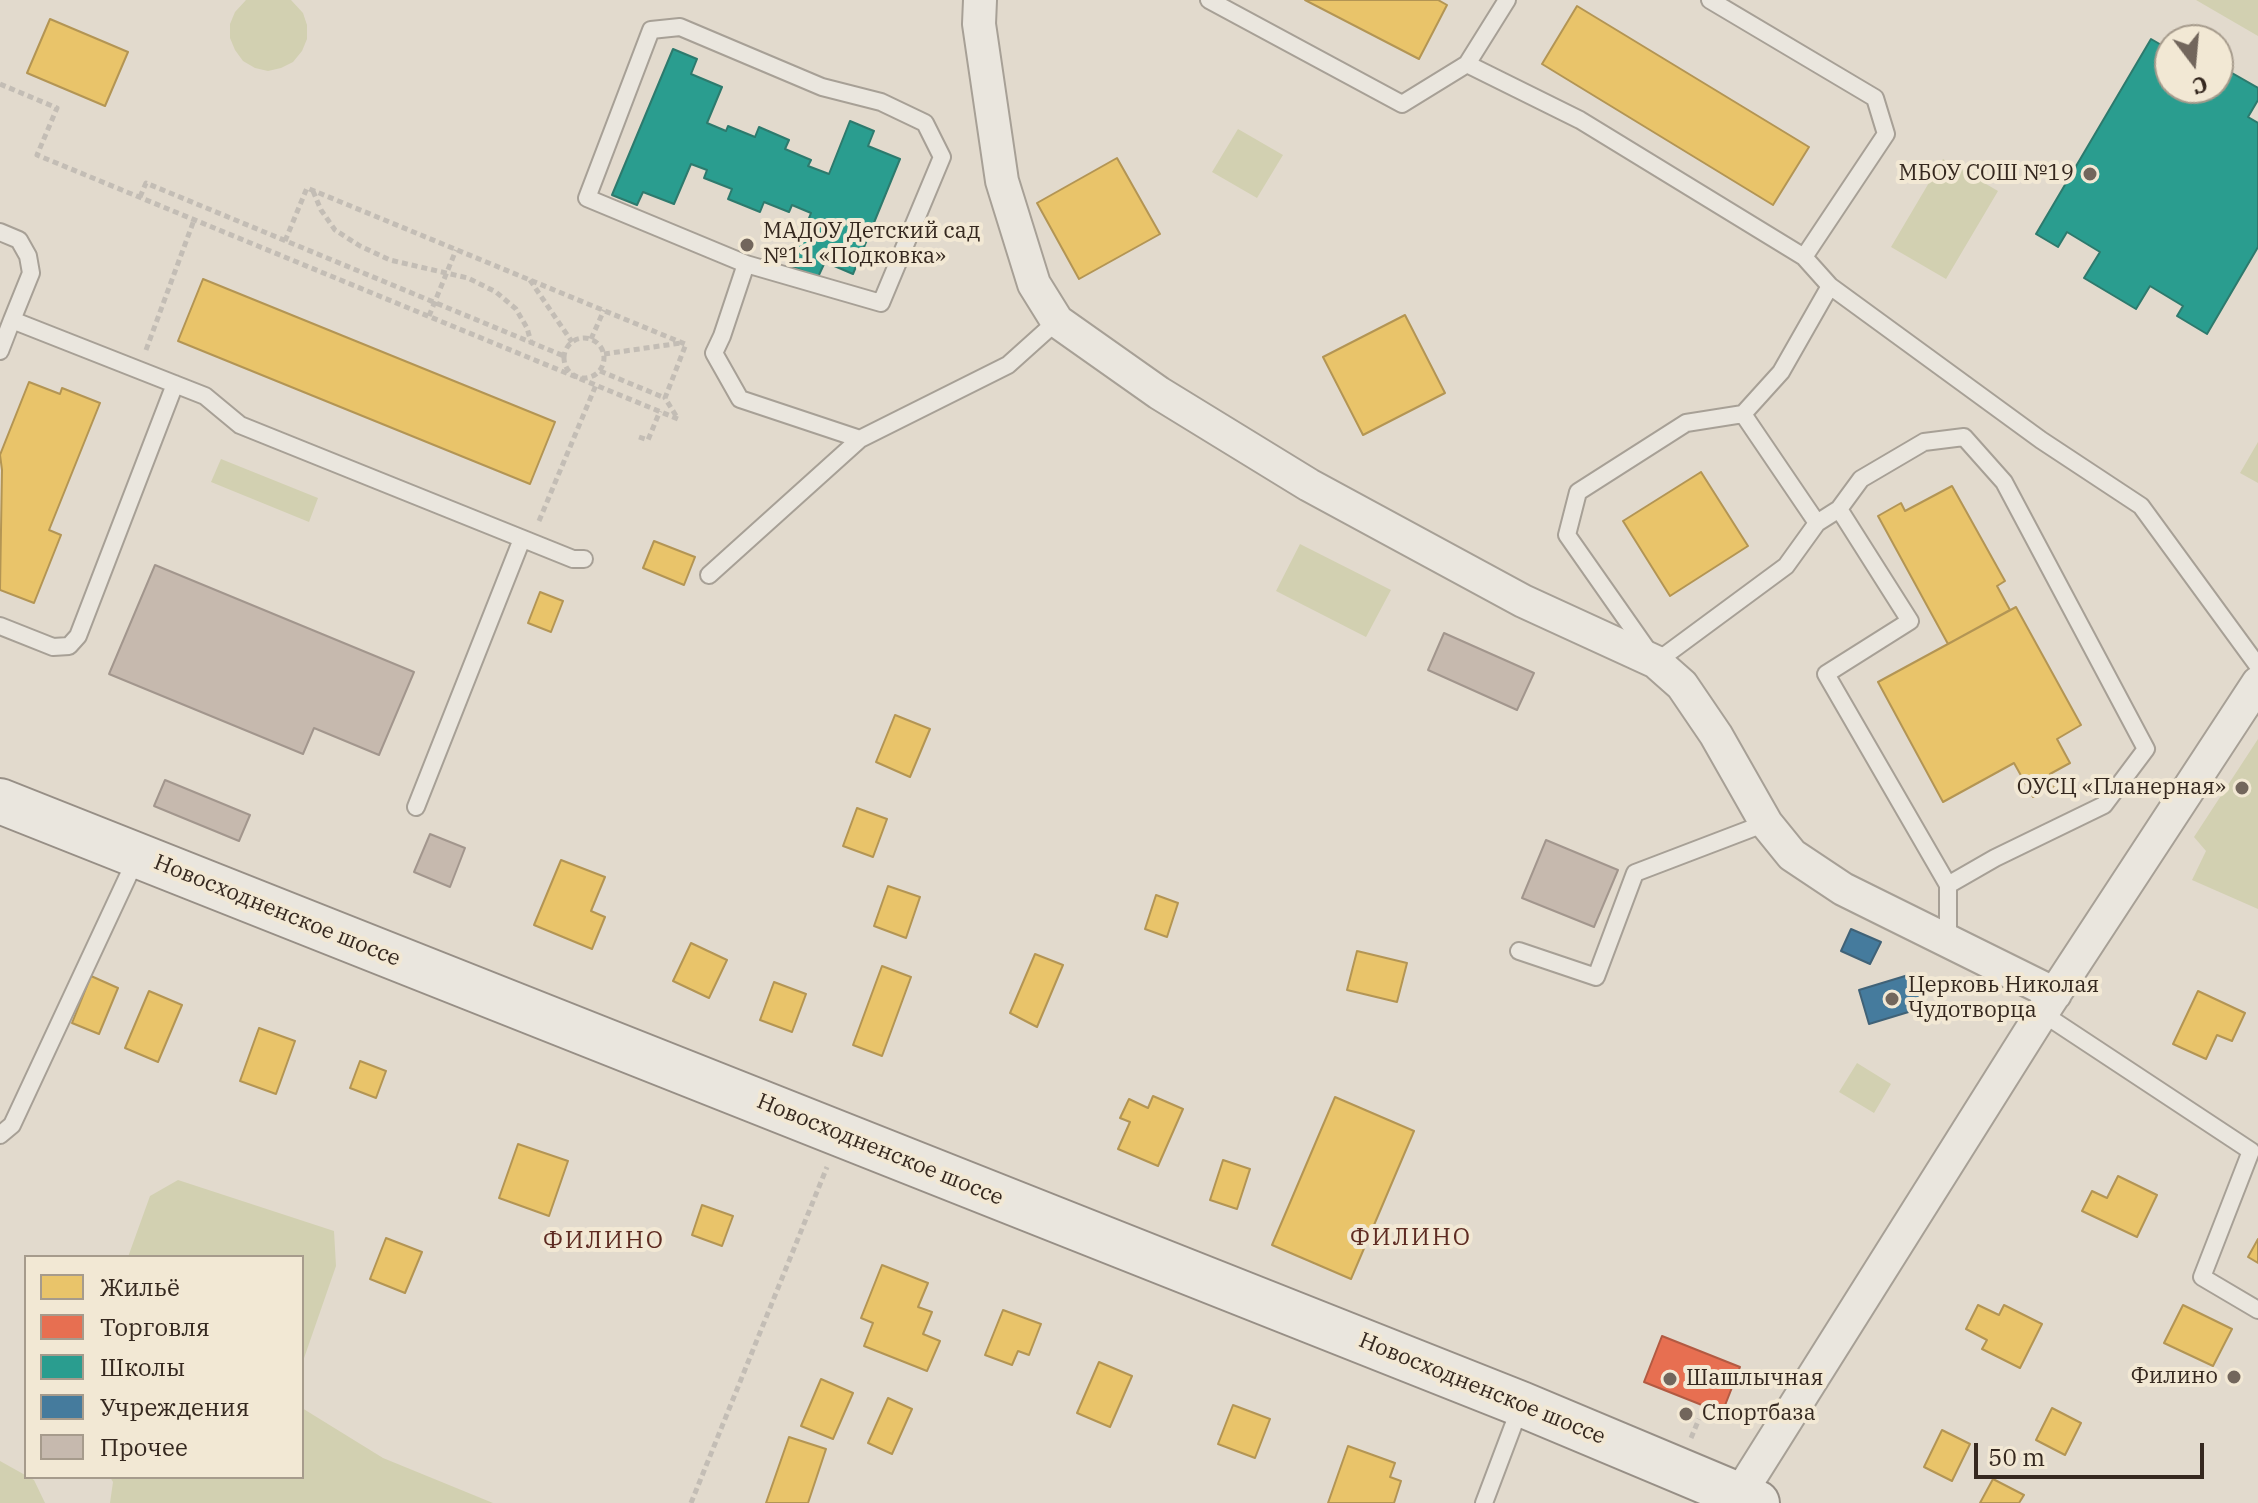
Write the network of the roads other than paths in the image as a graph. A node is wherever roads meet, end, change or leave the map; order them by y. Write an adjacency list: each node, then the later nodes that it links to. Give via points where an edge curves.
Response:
1 (980, 0): 11 (street, via 1002,181 1034,284)
2 (1209, 0): 5 (lane, via 1402,104)
3 (1507, 0): 5 (lane)
4 (1710, 0): 7 (lane, via 1875,98 1886,134)
5 (1467, 64): 7 (lane, via 1580,120)
6 (0, 232): 10 (lane, via 19,240 31,273)
7 (1804, 257): 9 (lane)
8 (746, 264): 8 (lane, via 881,303 942,157 925,123 881,102 822,87 680,27 651,30 587,198); 15 (lane, via 714,353 740,399)
9 (1830, 286): 14 (lane, via 1781,372); 23 (lane, via 2141,506)
10 (12, 320): 12 (lane); 13 (lane)
11 (1057, 321): 15 (lane, via 1008,365); 22 (street, via 1159,393 1309,485 1523,601)
12 (0, 351)
13 (175, 384): 18 (lane, via 205,396 240,425); 21 (lane, via 78,636 69,646 53,647)
14 (1743, 414): 17 (lane); 22 (lane, via 1686,423 1578,492 1567,535)
15 (860, 439): 20 (lane)
16 (1839, 509): 17 (lane); 29 (lane, via 1910,621 1826,674); 29 (lane, via 1861,479 1924,442 1964,437 2004,482 2146,749 2104,805)
17 (1817, 523): 22 (lane, via 1786,566)
18 (526, 540): 19 (lane); 26 (lane)
19 (584, 559)
20 (709, 575)
21 (0, 626)
22 (1656, 662): 27 (street, via 1682,685)
23 (2258, 666)
24 (2258, 683): 32 (street)
25 (0, 801): 28 (main road, Новосходненское шоссе)
26 (416, 807)
27 (1766, 823): 30 (street, via 1792,855 1843,889); 31 (lane, via 1635,873 1596,977)
28 (138, 856): 33 (lane, via 12,1125); 35 (main road, Новосходненское шоссе)
29 (1948, 885): 30 (lane)
30 (1948, 941): 32 (street)
31 (1519, 951)
32 (2049, 1004): 34 (lane, via 2251,1151 2202,1277); 36 (street)
33 (0, 1135)
34 (2258, 1310)
35 (1521, 1404): 36 (main road, Новосходненское шоссе); 37 (lane)
36 (1748, 1499)
37 (1484, 1503)

